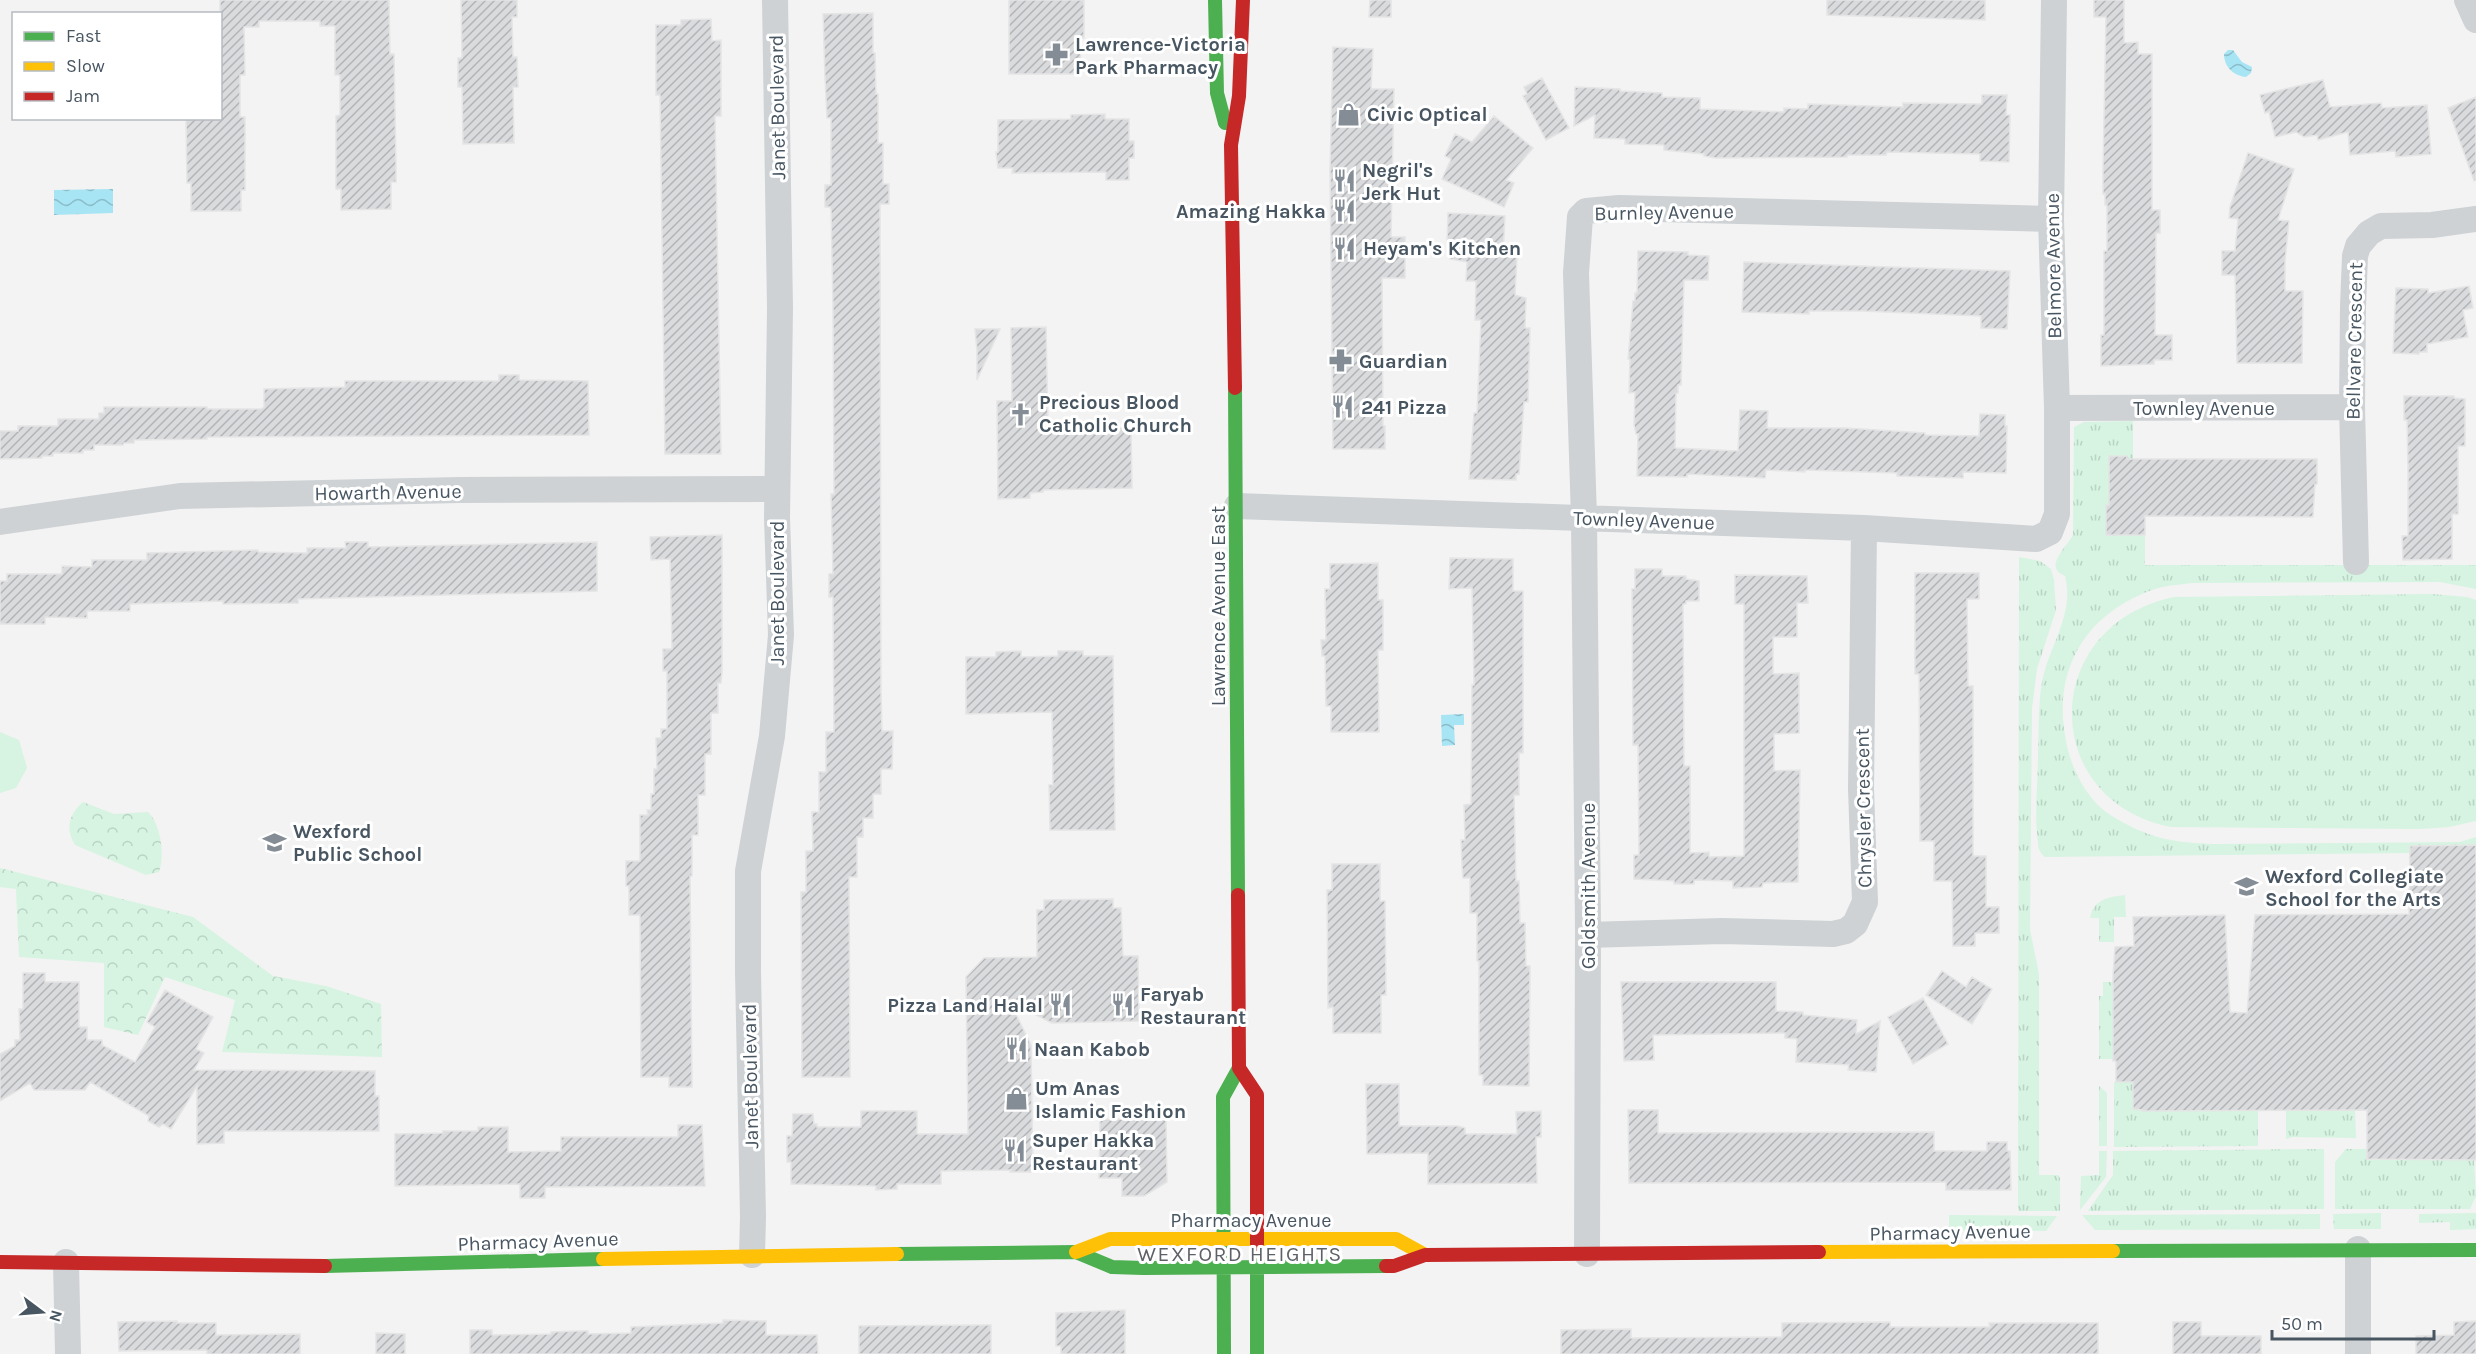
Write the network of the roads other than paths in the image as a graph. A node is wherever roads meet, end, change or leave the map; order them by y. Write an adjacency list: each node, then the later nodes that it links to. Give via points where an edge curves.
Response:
1 (775, 0): 12 (street, Janet Boulevard, via 780,308)
2 (1215, 0): 7 (street, Lawrence Avenue East, via 1217,93)
3 (1244, 0): 7 (street, Lawrence Avenue East, via 1239,96)
4 (2054, 0): 8 (street, Belmore Avenue)
5 (2467, 0): 6 (street)
6 (2476, 20)
7 (1231, 145): 13 (street, Lawrence Avenue East)
8 (2051, 219): 11 (street, Belmore Avenue); 14 (street, Burnley Avenue, via 1631,208 1586,211 1578,225 1576,273)
9 (2476, 219): 10 (street, Bellvare Crescent, via 2381,226 2369,232 2358,246)
10 (2352, 407): 11 (street, Townley Avenue); 18 (street, Bellvare Crescent)
11 (2057, 408): 17 (street, Belmore Avenue, via 2057,514)
12 (777, 489): 15 (street, Howarth Avenue, via 180,496); 27 (street, Janet Boulevard, via 781,635 772,736 748,871)
13 (1237, 506): 14 (street, Townley Avenue); 20 (street, Lawrence Avenue East)
14 (1584, 517): 16 (street, Townley Avenue); 19 (street, Goldsmith Avenue)
15 (0, 522)
16 (1864, 528): 17 (street, Townley Avenue, via 2036,539); 19 (street, Chrysler Crescent, via 1861,789 1866,885 1865,902 1855,924 1833,934 1722,931)
17 (2050, 532)
18 (2356, 562)
19 (1588, 935): 26 (street, Goldsmith Avenue)
20 (1239, 1068): 21 (street, via 1222,1096); 22 (street, via 1257,1095)
21 (1222, 1240): 22 (street, Pharmacy Avenue); 25 (street, Pharmacy Avenue, via 1110,1239); 31 (street)
22 (1256, 1240): 28 (street, Pharmacy Avenue, via 1396,1239); 32 (street)
23 (2358, 1249): 24 (street, Pharmacy Avenue); 26 (street, Pharmacy Avenue); 36 (street)
24 (2476, 1250)
25 (1076, 1252): 27 (street, Pharmacy Avenue); 31 (street, Pharmacy Avenue, via 1112,1267)
26 (1587, 1254): 28 (street, Pharmacy Avenue)
27 (752, 1255): 30 (street, Pharmacy Avenue, via 365,1266)
28 (1425, 1255): 32 (street, Pharmacy Avenue, via 1394,1266)
29 (0, 1262): 30 (street, Pharmacy Avenue)
30 (66, 1262): 33 (street)
31 (1224, 1268): 32 (street, Pharmacy Avenue); 34 (street)
32 (1258, 1268): 35 (street)
33 (68, 1354)
34 (1224, 1354)
35 (1257, 1354)
36 (2358, 1354)

